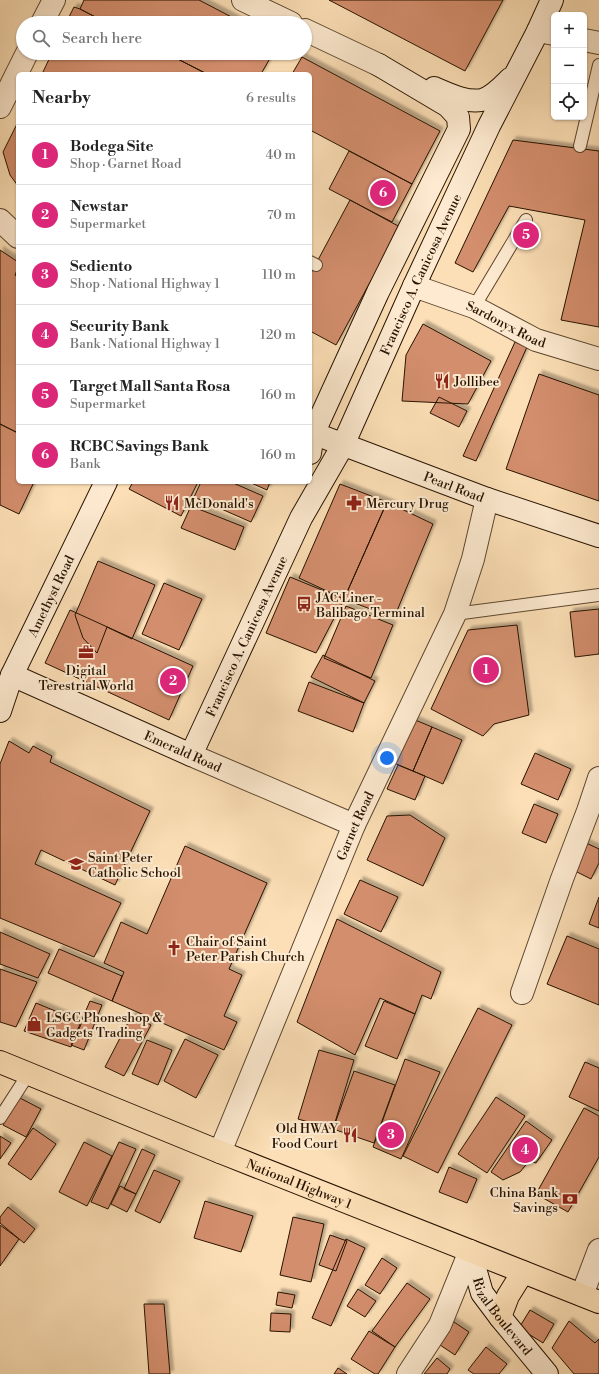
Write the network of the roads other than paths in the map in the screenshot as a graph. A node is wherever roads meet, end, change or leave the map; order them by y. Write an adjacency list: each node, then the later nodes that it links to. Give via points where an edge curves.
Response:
1 (54, 0): 4 (street)
2 (243, 0): 5 (street)
3 (552, 0): 7 (street, Francisco A. Canicosa Avenue)
4 (46, 16)
5 (276, 16)
6 (312, 33): 11 (street)
7 (546, 33): 14 (street, Francisco A. Canicosa Avenue)
8 (587, 41): 9 (street)
9 (599, 43)
10 (24, 60): 13 (street)
11 (379, 65): 14 (street, via 462,99 482,100 495,93); 24 (street, via 448,106 458,117 459,129 373,290)
12 (599, 65): 17 (lane)
13 (18, 72)
14 (516, 73): 21 (street, Francisco A. Canicosa Avenue)
15 (16, 75): 16 (street)
16 (0, 107)
17 (580, 146)
18 (0, 220): 20 (street)
19 (526, 220): 22 (lane)
20 (16, 235)
21 (414, 286): 22 (street, Sardonyx Road); 26 (street, Francisco A. Canicosa Avenue)
22 (474, 307): 23 (street, Sardonyx Road, via 536,340)
23 (599, 359)
24 (312, 437)
25 (312, 439): 26 (street, Pearl Road)
26 (343, 445): 29 (street, Pearl Road); 30 (street, Francisco A. Canicosa Avenue)
27 (105, 484): 34 (street, Amethyst Road)
28 (306, 484): 30 (street, Francisco A. Canicosa Avenue)
29 (487, 499): 31 (street, Pearl Road); 33 (street, Garnet Road, via 473,559)
30 (301, 518): 36 (street, Francisco A. Canicosa Avenue)
31 (599, 536)
32 (599, 595): 33 (lane)
33 (455, 614): 38 (street, Garnet Road)
34 (12, 675): 35 (street, Amethyst Road); 36 (street, Emerald Road)
35 (0, 711)
36 (191, 755): 38 (street, Emerald Road)
37 (599, 778): 39 (street)
38 (354, 825): 43 (street, Garnet Road)
39 (522, 993)
40 (0, 1062): 41 (highway, National Highway 1)
41 (29, 1073): 42 (lane); 43 (highway, National Highway 1)
42 (0, 1118)
43 (220, 1152): 45 (highway, National Highway 1)
44 (599, 1250): 47 (street)
45 (470, 1251): 46 (highway, National Highway 1); 48 (street, Rizal Boulevard, via 482,1293); 49 (street, via 440,1325)
46 (523, 1272): 47 (highway, National Highway 1); 48 (highway, via 508,1296)
47 (590, 1298)
48 (500, 1317): 50 (street, Rizal Boulevard)
49 (408, 1374)
50 (548, 1374)

